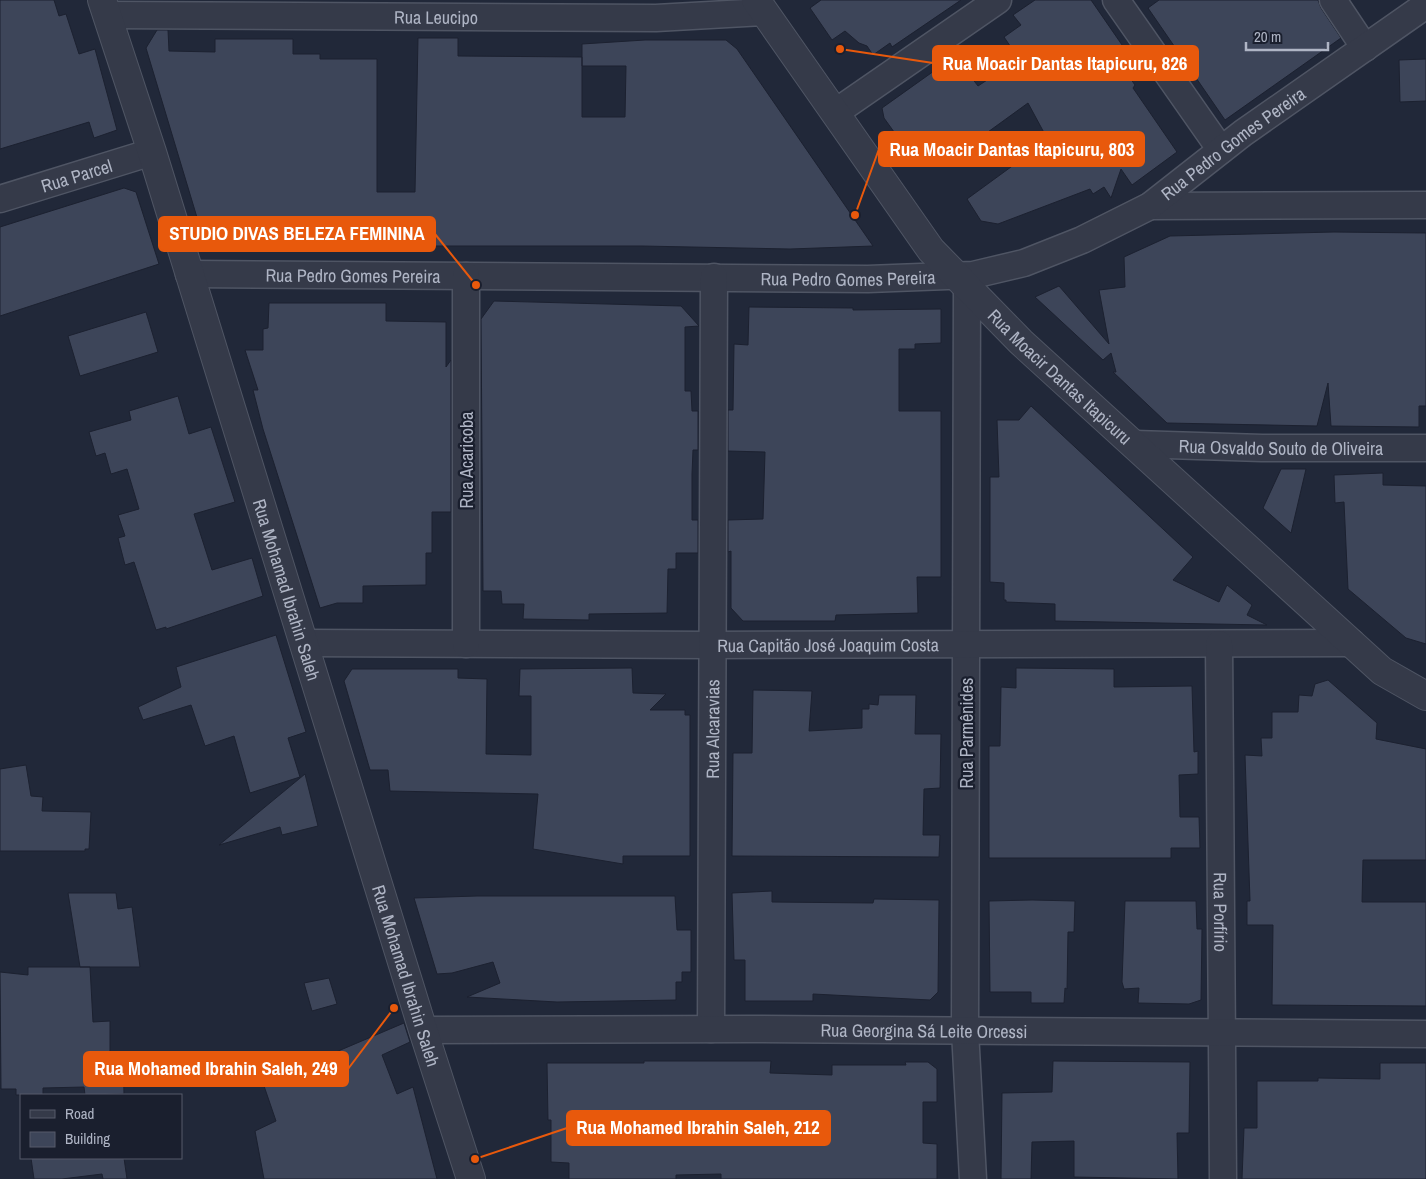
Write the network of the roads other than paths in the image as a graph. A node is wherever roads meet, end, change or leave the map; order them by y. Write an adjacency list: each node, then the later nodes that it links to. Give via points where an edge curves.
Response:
1 (998, 0): 8 (street)
2 (1116, 0): 9 (street)
3 (1333, 0): 7 (street)
4 (760, 6): 5 (street, Rua Leucipo, via 656,18); 8 (street, Rua Moacir Dantas Itapicuru)
5 (105, 8): 10 (street, Rua Mohamad Ibrahin Saleh)
6 (1423, 10): 7 (street, Rua Pedro Gomes Pereira)
7 (1365, 48): 9 (street, Rua Pedro Gomes Pereira)
8 (836, 112): 17 (street, Rua Moacir Dantas Itapicuru, via 931,250)
9 (1221, 150): 13 (street, Rua Pedro Gomes Pereira)
10 (152, 152): 11 (street, Rua Parcel); 14 (street, Rua Mohamad Ibrahin Saleh)
11 (0, 199)
12 (1426, 205): 13 (street)
13 (1150, 206): 17 (street, Rua Pedro Gomes Pereira, via 1082,240 1024,263 973,275)
14 (190, 274): 15 (street, Rua Pedro Gomes Pereira); 20 (street, Rua Mohamad Ibrahin Saleh)
15 (466, 276): 16 (street, Rua Pedro Gomes Pereira); 22 (street, Rua Acaricoba)
16 (714, 278): 17 (street, Rua Pedro Gomes Pereira); 24 (street, Rua Alcaravias)
17 (962, 282): 18 (street, Rua Moacir Dantas Itapicuru, via 1021,342); 25 (street, Rua Parmênides)
18 (1135, 444): 19 (street, Rua Osvaldo Souto de Oliveira); 21 (street, Rua Moacir Dantas Itapicuru)
19 (1426, 448)
20 (304, 643): 22 (street, Rua Capitão José Joaquim Costa); 28 (street, Rua Mohamad Ibrahin Saleh)
21 (1352, 643): 23 (street, Rua Capitão José Joaquim Costa); 26 (street, Rua Moacir Dantas Itapicuru, via 1382,671)
22 (466, 644): 24 (street, Rua Capitão José Joaquim Costa)
23 (1220, 644): 25 (street, Rua Capitão José Joaquim Costa); 30 (street, Rua Porfírio)
24 (711, 645): 25 (street, Rua Capitão José Joaquim Costa); 27 (street, Rua Alcaravias)
25 (967, 645): 29 (street, Rua Parmênides)
26 (1426, 696)
27 (711, 1029): 28 (street, Rua Georgina Sá Leite Orcessi); 29 (street, Rua Georgina Sá Leite Orcessi)
28 (423, 1030): 32 (street, Rua Mohamad Ibrahin Saleh)
29 (965, 1031): 30 (street, Rua Georgina Sá Leite Orcessi); 33 (street, Rua Parmênides)
30 (1222, 1032): 31 (street, Rua Georgina Sá Leite Orcessi); 34 (street, Rua Porfírio)
31 (1426, 1034)
32 (471, 1179)
33 (973, 1179)
34 (1223, 1179)

